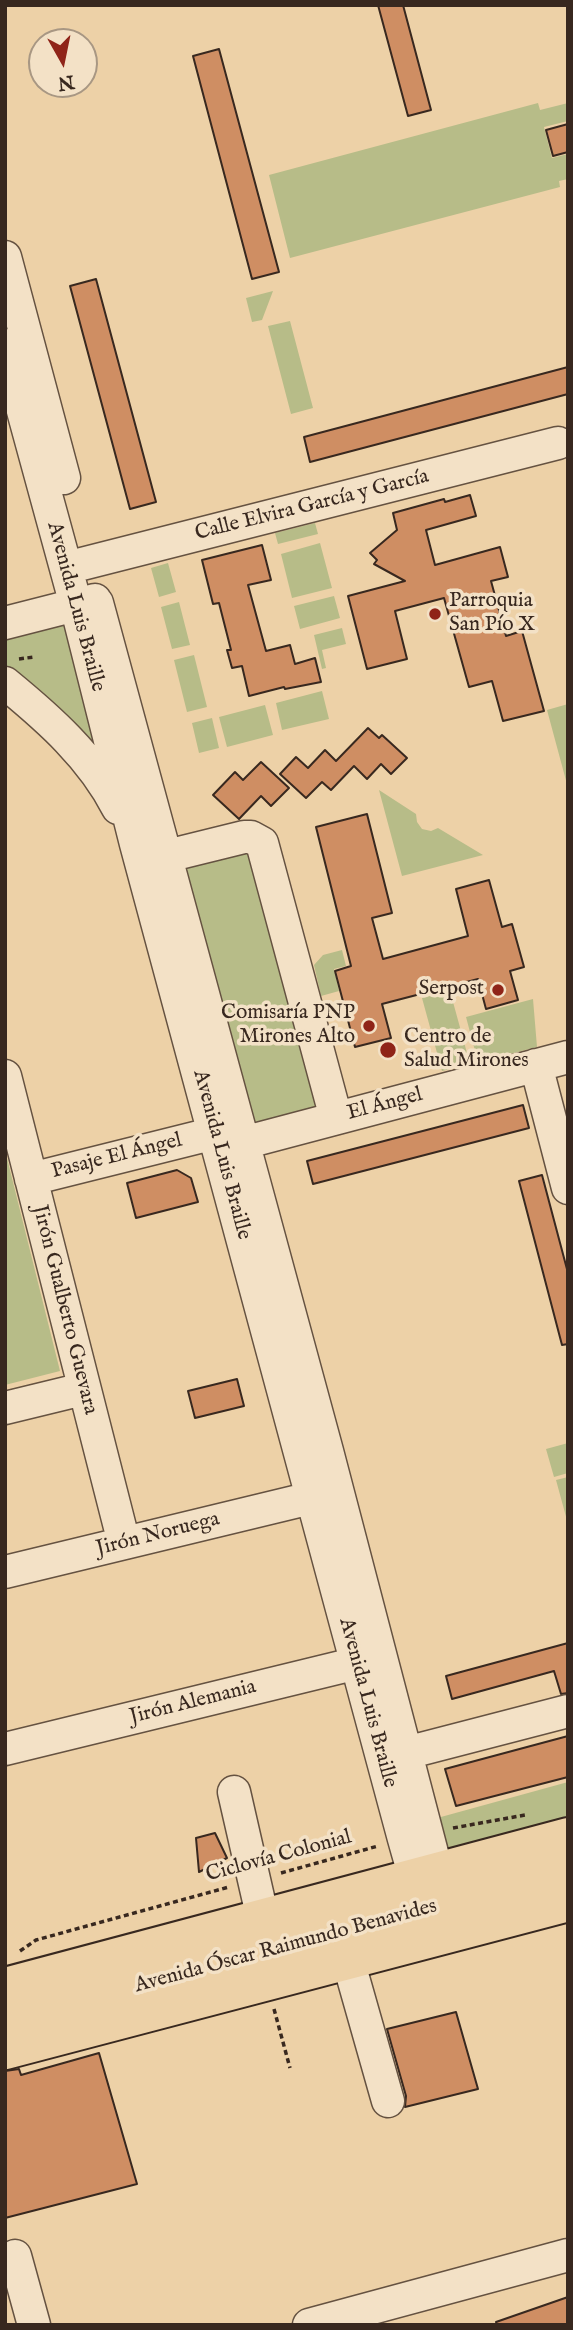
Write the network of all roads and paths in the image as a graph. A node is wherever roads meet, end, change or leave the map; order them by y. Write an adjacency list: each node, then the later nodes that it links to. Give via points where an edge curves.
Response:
1 (5, 257): 4 (street, Avenida Luis Braille)
2 (5, 345): 4 (street, Avenida Luis Braille)
3 (558, 443): 4 (street, Calle Elvira García y García)
4 (76, 566): 5 (street, Avenida Luis Braille)
5 (86, 602): 6 (street); 8 (street, Avenida Luis Braille); 9 (street, Avenida Luis Braille)
6 (5, 623)
7 (5, 684): 8 (street, via 51,720 84,758 113,799)
8 (136, 844): 14 (street, Avenida Luis Braille)
9 (167, 856): 13 (street, via 251,836 262,843); 14 (street, Avenida Luis Braille)
10 (568, 1057): 11 (street, El Ángel)
11 (536, 1065): 13 (street, El Ángel); 16 (street)
12 (5, 1076): 15 (street, Jirón Gualberto Guevara)
13 (336, 1118): 14 (street, El Ángel)
14 (229, 1138): 15 (street, Pasaje El Ángel); 19 (street, Avenida Luis Braille); 22 (street, Avenida Luis Braille)
15 (31, 1179): 17 (street, Jirón Gualberto Guevara)
16 (568, 1188)
17 (83, 1389): 18 (street); 20 (street, Jirón Gualberto Guevara)
18 (5, 1408)
19 (311, 1497): 20 (street, Jirón Noruega); 22 (street, Avenida Luis Braille)
20 (124, 1543): 21 (street, Jirón Noruega)
21 (5, 1572)
22 (369, 1660): 24 (street, Jirón Alemania); 25 (street, Avenida Luis Braille); 28 (street, Avenida Luis Braille)
23 (568, 1711): 25 (street)
24 (5, 1749)
25 (406, 1753): 28 (street, Avenida Luis Braille)
26 (234, 1792): 31 (street)
27 (533, 1814): 28 (path, Ciclovía Colonial)
28 (416, 1836): 31 (path, Ciclovía Colonial); 32 (street, Avenida Luis Braille)
29 (568, 1837): 32 (main road, Avenida Óscar Raimundo Benavides)
30 (568, 1872): 32 (main road, Avenida Óscar Raimundo Benavides)
31 (255, 1880): 34 (street); 37 (path, Ciclovía Colonial, via 36,1940)
32 (430, 1885): 34 (main road, Avenida Óscar Raimundo Benavides); 35 (street, via 451,1914); 39 (main road, Avenida Óscar Raimundo Benavides)
33 (568, 1902): 35 (main road, Avenida Óscar Raimundo Benavides)
34 (263, 1919): 37 (main road, Avenida Óscar Raimundo Benavides)
35 (488, 1923): 36 (main road, Avenida Óscar Raimundo Benavides)
36 (348, 1960): 38 (main road, Avenida Óscar Raimundo Benavides); 42 (street)
37 (10, 1970)
38 (266, 1981): 40 (main road, Avenida Óscar Raimundo Benavides); 41 (path)
39 (5, 2022)
40 (5, 2050)
41 (290, 2068)
42 (388, 2101)
43 (568, 2255): 46 (street)
44 (15, 2256): 45 (street)
45 (34, 2325)
46 (309, 2325)

